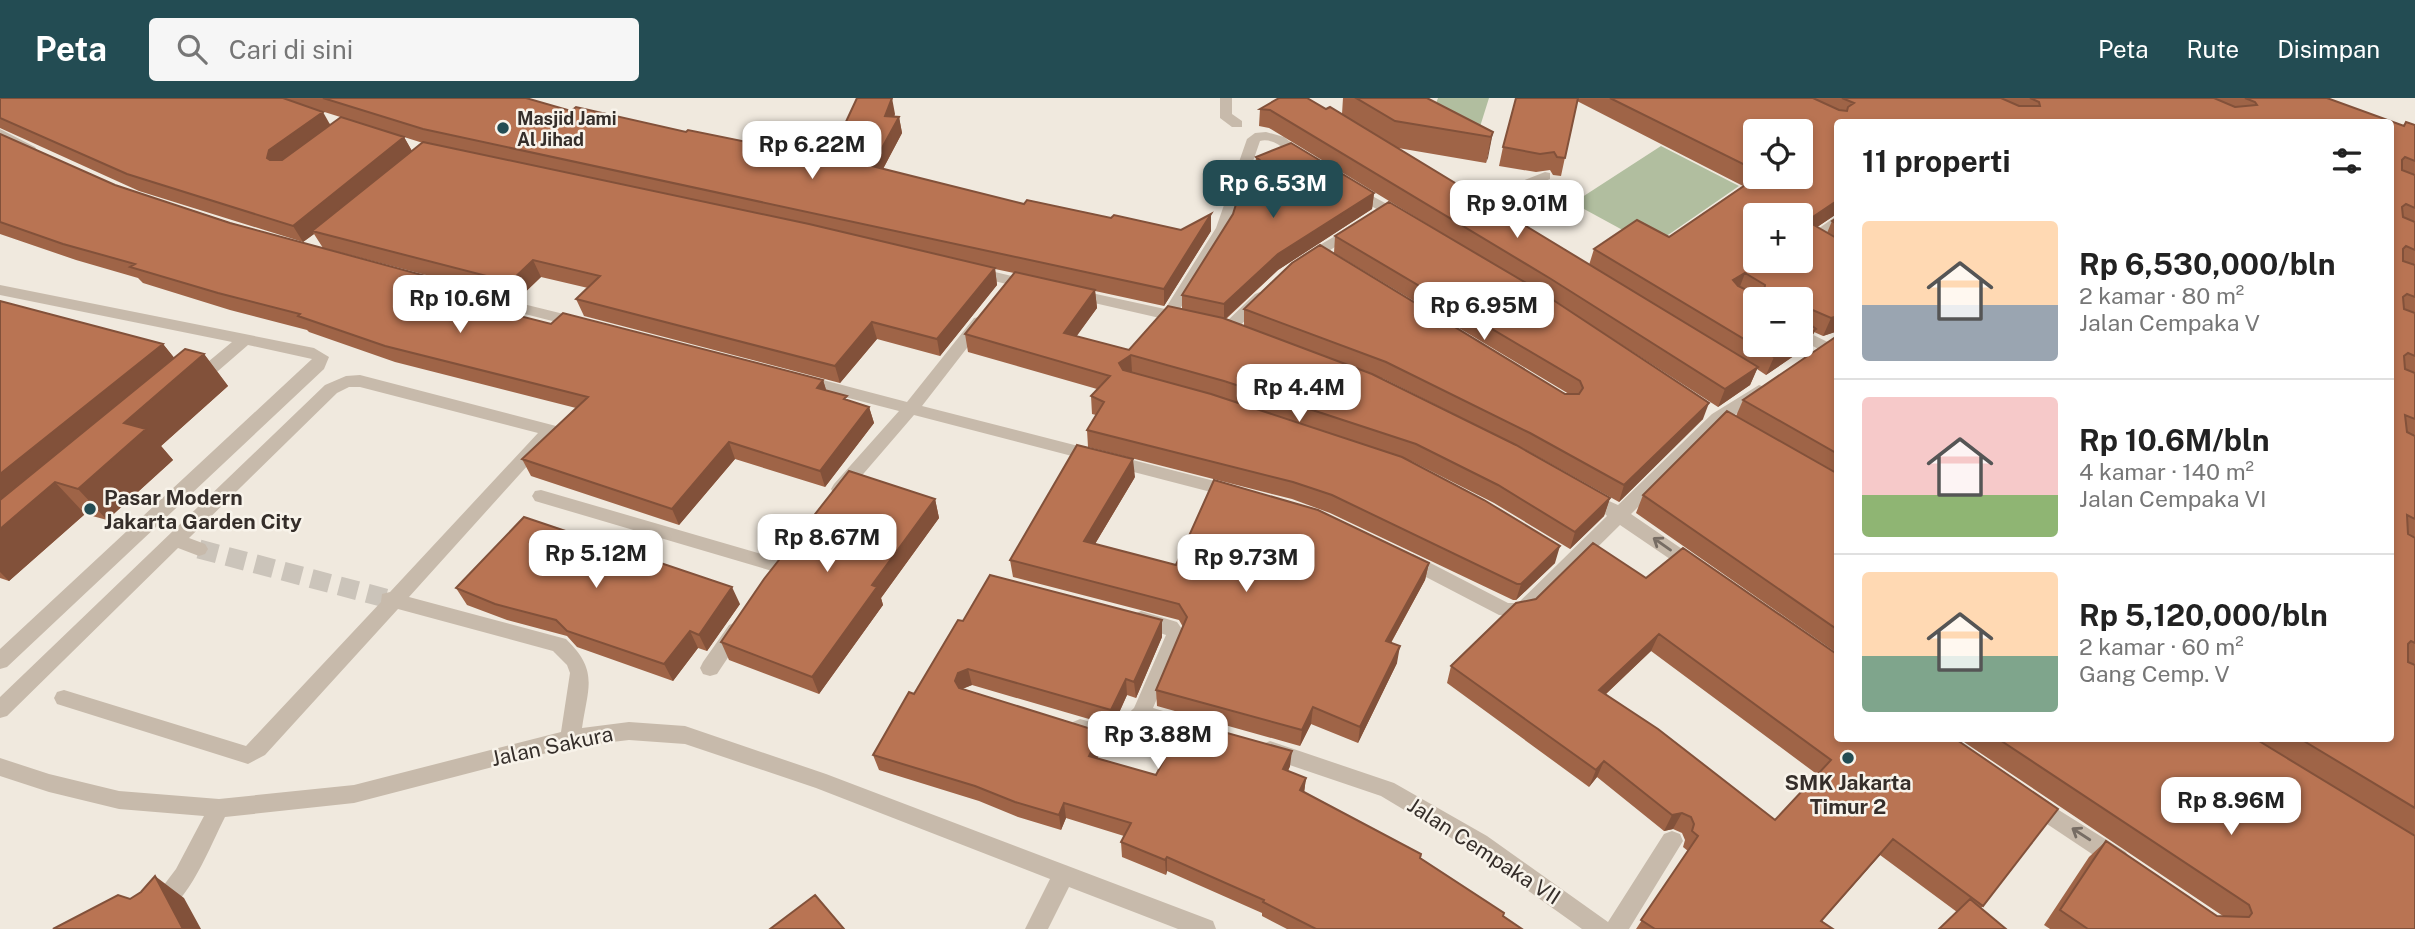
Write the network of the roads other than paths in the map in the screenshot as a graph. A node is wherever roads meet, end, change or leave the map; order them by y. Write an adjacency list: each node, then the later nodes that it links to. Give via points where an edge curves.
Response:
1 (1226, 98): 2 (street, via 1225,115)
2 (1237, 124)
3 (0, 132): 4 (street)
4 (48, 158)
5 (1313, 163): 19 (street, via 1268,134 1254,139 1223,228)
6 (1545, 176): 8 (street, via 1504,193)
7 (1346, 185): 9 (street)
8 (1480, 210)
9 (1375, 216): 11 (street); 13 (street, via 1323,256)
10 (1834, 222): 12 (street, via 1809,240)
11 (1420, 228)
12 (1834, 255)
13 (1295, 267)
14 (960, 269): 19 (street, via 1007,287 1056,290)
15 (1270, 287): 20 (street)
16 (0, 290): 23 (street)
17 (467, 295): 21 (street)
18 (986, 313): 27 (street)
19 (1169, 315): 20 (street)
20 (1215, 326): 22 (street)
21 (601, 329)
22 (1249, 337)
23 (245, 339): 26 (street); 41 (street, via 321,358)
24 (792, 377): 27 (street)
25 (1762, 382): 32 (street)
26 (179, 395)
27 (911, 408): 29 (street); 31 (street)
28 (541, 496): 36 (street)
29 (1251, 497)
30 (1597, 501): 32 (street)
31 (827, 506)
32 (1619, 513): 35 (street, via 1566,558 1522,610 1507,610); 37 (street, one-way to 32)
33 (176, 540): 34 (street); 38 (street, via 331,389 346,382 360,381 550,430); 44 (street)
34 (199, 549)
35 (1392, 552)
36 (779, 567)
37 (1707, 576)
38 (392, 599): 43 (street, via 248,755); 48 (street, via 559,645 575,660 580,673)
39 (748, 611): 42 (street)
40 (1118, 614): 45 (street, via 1170,627 1176,633)
41 (0, 661)
42 (710, 668)
43 (64, 698)
44 (0, 710)
45 (1141, 713): 46 (street, via 1117,738); 47 (street)
46 (1060, 723)
47 (1217, 735)
48 (570, 738): 52 (street, Jalan Sakura, via 354,794); 55 (street, Jalan Sakura, via 629,731 685,735 819,780)
49 (1255, 746): 59 (street, Jalan Cempaka VII, via 1387,789 1479,843)
50 (0, 767): 52 (street, Jalan Sakura, via 119,800)
51 (2013, 791): 54 (street, one-way to 51)
52 (219, 808): 56 (street, via 184,876)
53 (1672, 841): 60 (street)
54 (2137, 872)
55 (1065, 874): 57 (street); 58 (street, Jalan Sakura)
56 (158, 908)
57 (1036, 929)
58 (1205, 929)
59 (1600, 929)
60 (1616, 929)

